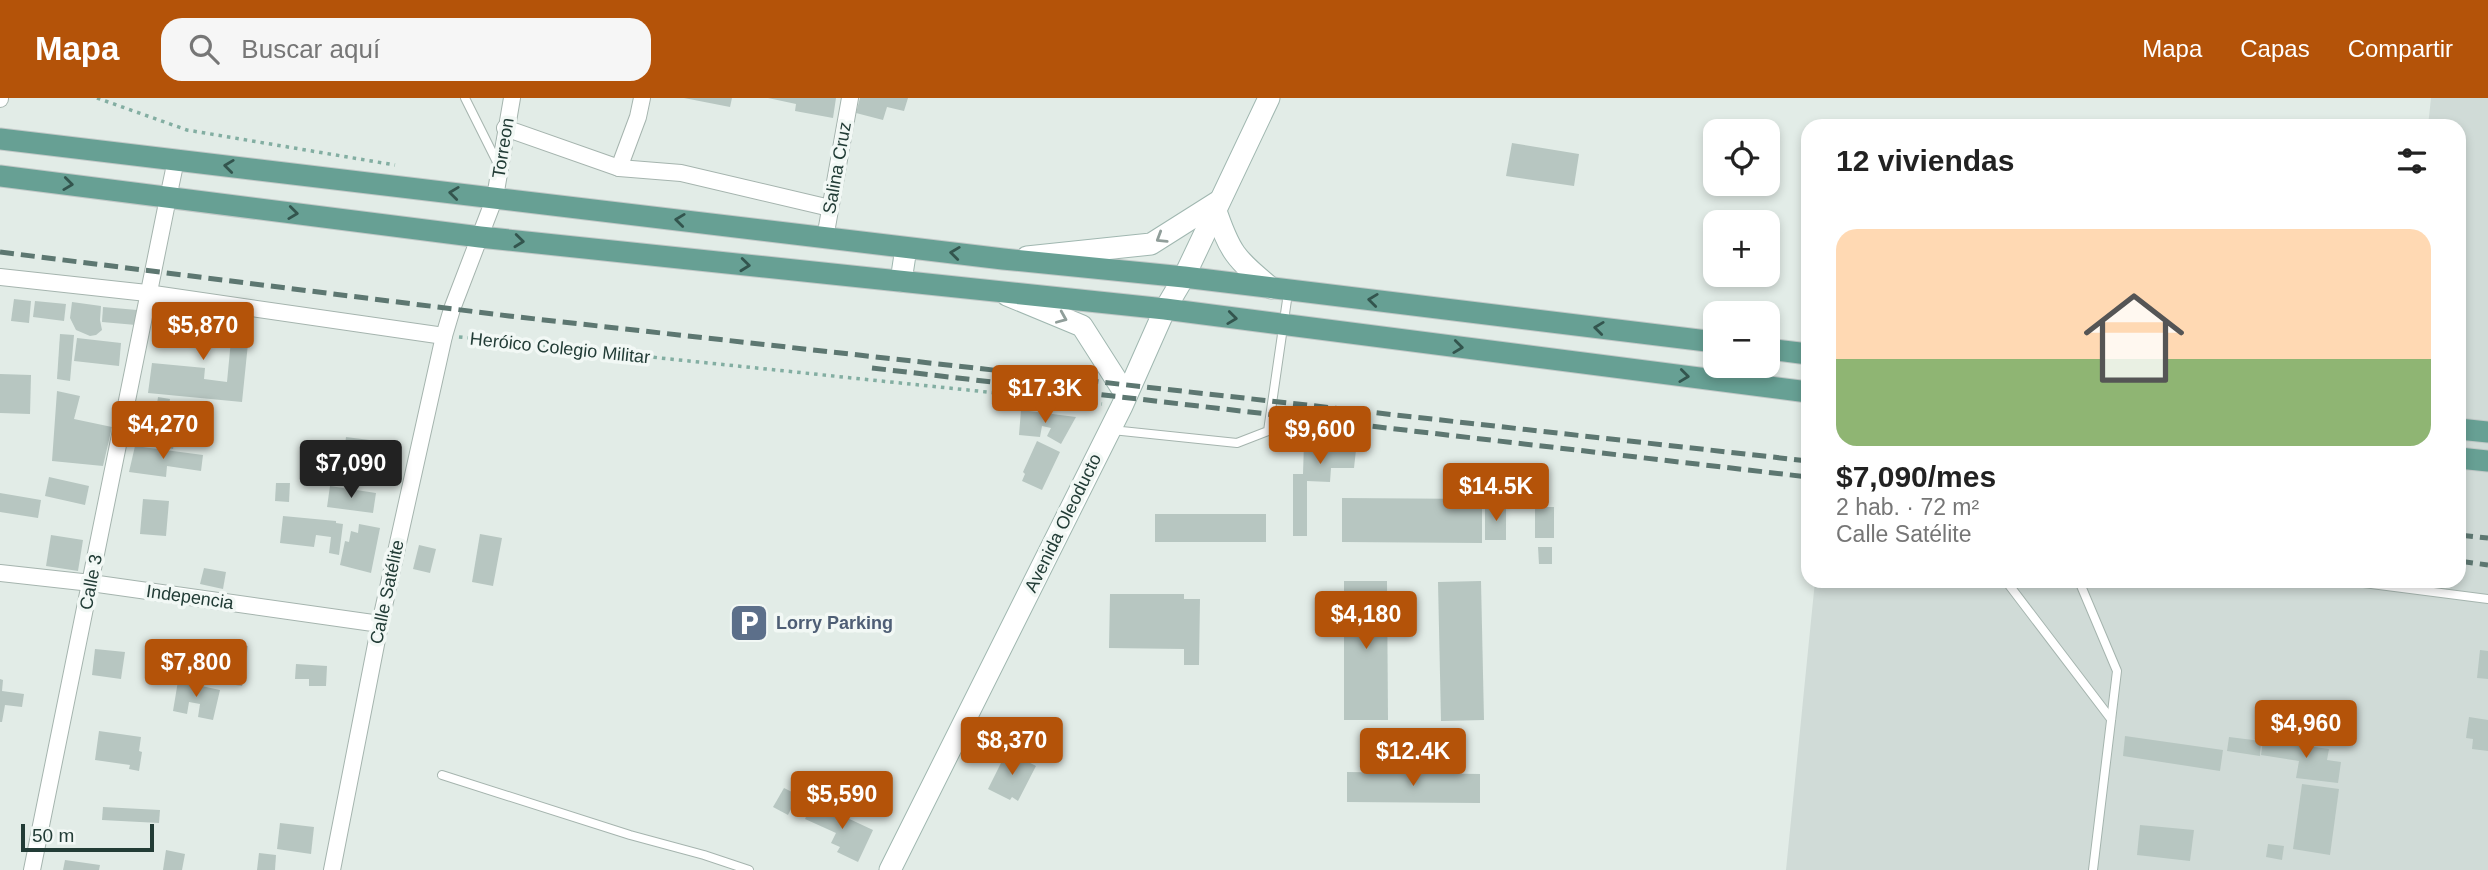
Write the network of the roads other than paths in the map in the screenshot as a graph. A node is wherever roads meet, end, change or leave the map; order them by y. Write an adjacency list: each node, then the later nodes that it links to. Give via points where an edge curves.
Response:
1 (465, 98): 9 (lane)
2 (512, 98): 6 (street, Torreon)
3 (642, 98): 10 (street)
4 (850, 98): 15 (street, Salina Cruz)
5 (1269, 98): 14 (main road, Avenida Oleoducto)
6 (505, 128): 9 (street, Torreon); 10 (street)
7 (0, 139): 8 (main road)
8 (176, 160): 12 (street, Calle 3); 13 (main road, one-way to 8)
9 (499, 166): 13 (street, Torreon)
10 (619, 168): 15 (street, via 681,173)
11 (0, 176): 12 (main road, one-way to 12)
12 (168, 197): 16 (main road, one-way to 16); 25 (street, Calle 3)
13 (495, 197): 16 (street, Calle Satélite); 17 (main road, one-way to 13)
14 (1217, 205): 19 (main road, one-way to 19, via 1151,244); 21 (main road, Avenida Oleoducto); 23 (main road, via 1227,243 1240,262)
15 (830, 208): 17 (street, Salina Cruz)
16 (480, 237): 22 (main road, one-way to 22); 28 (street, Calle Satélite)
17 (825, 238): 18 (main road)
18 (906, 248): 19 (main road, one-way to 18); 22 (main road)
19 (1003, 259): 21 (main road)
20 (0, 277): 25 (street, Heróico Colegio Militar)
21 (1184, 277): 23 (main road); 26 (main road, Avenida Oleoducto)
22 (901, 281): 24 (main road)
23 (1280, 289): 27 (lane); 29 (main road, one-way to 23)
24 (999, 291): 26 (main road); 33 (main road, one-way to 33, via 1082,326)
25 (147, 293): 28 (street, Heróico Colegio Militar); 40 (street, Calle 3)
26 (1165, 309): 27 (main road, one-way to 27); 33 (main road, Avenida Oleoducto)
27 (1283, 324): 32 (main road, one-way to 32); 34 (lane, via 1268,431 1237,443)
28 (444, 335): 45 (street, Calle Satélite)
29 (1703, 341)
30 (1780, 350): 31 (main road)
31 (1801, 353)
32 (1801, 392)
33 (1124, 400): 34 (main road, Avenida Oleoducto)
34 (1109, 430): 51 (main road, Avenida Oleoducto)
35 (2466, 430): 36 (main road)
36 (2488, 432)
37 (2466, 459): 38 (main road)
38 (2488, 461)
39 (0, 573): 40 (street, Indepencia)
40 (91, 583): 45 (street, Indepencia); 48 (street, Calle 3)
41 (2011, 588): 46 (lane)
42 (2082, 588): 46 (lane, via 2117,671)
43 (2402, 588): 44 (lane)
44 (2488, 599)
45 (380, 624): 49 (street, Calle Satélite)
46 (2111, 719): 52 (lane)
47 (442, 775): 50 (lane)
48 (32, 870)
49 (332, 870)
50 (749, 870)
51 (890, 870)
52 (2093, 870)

